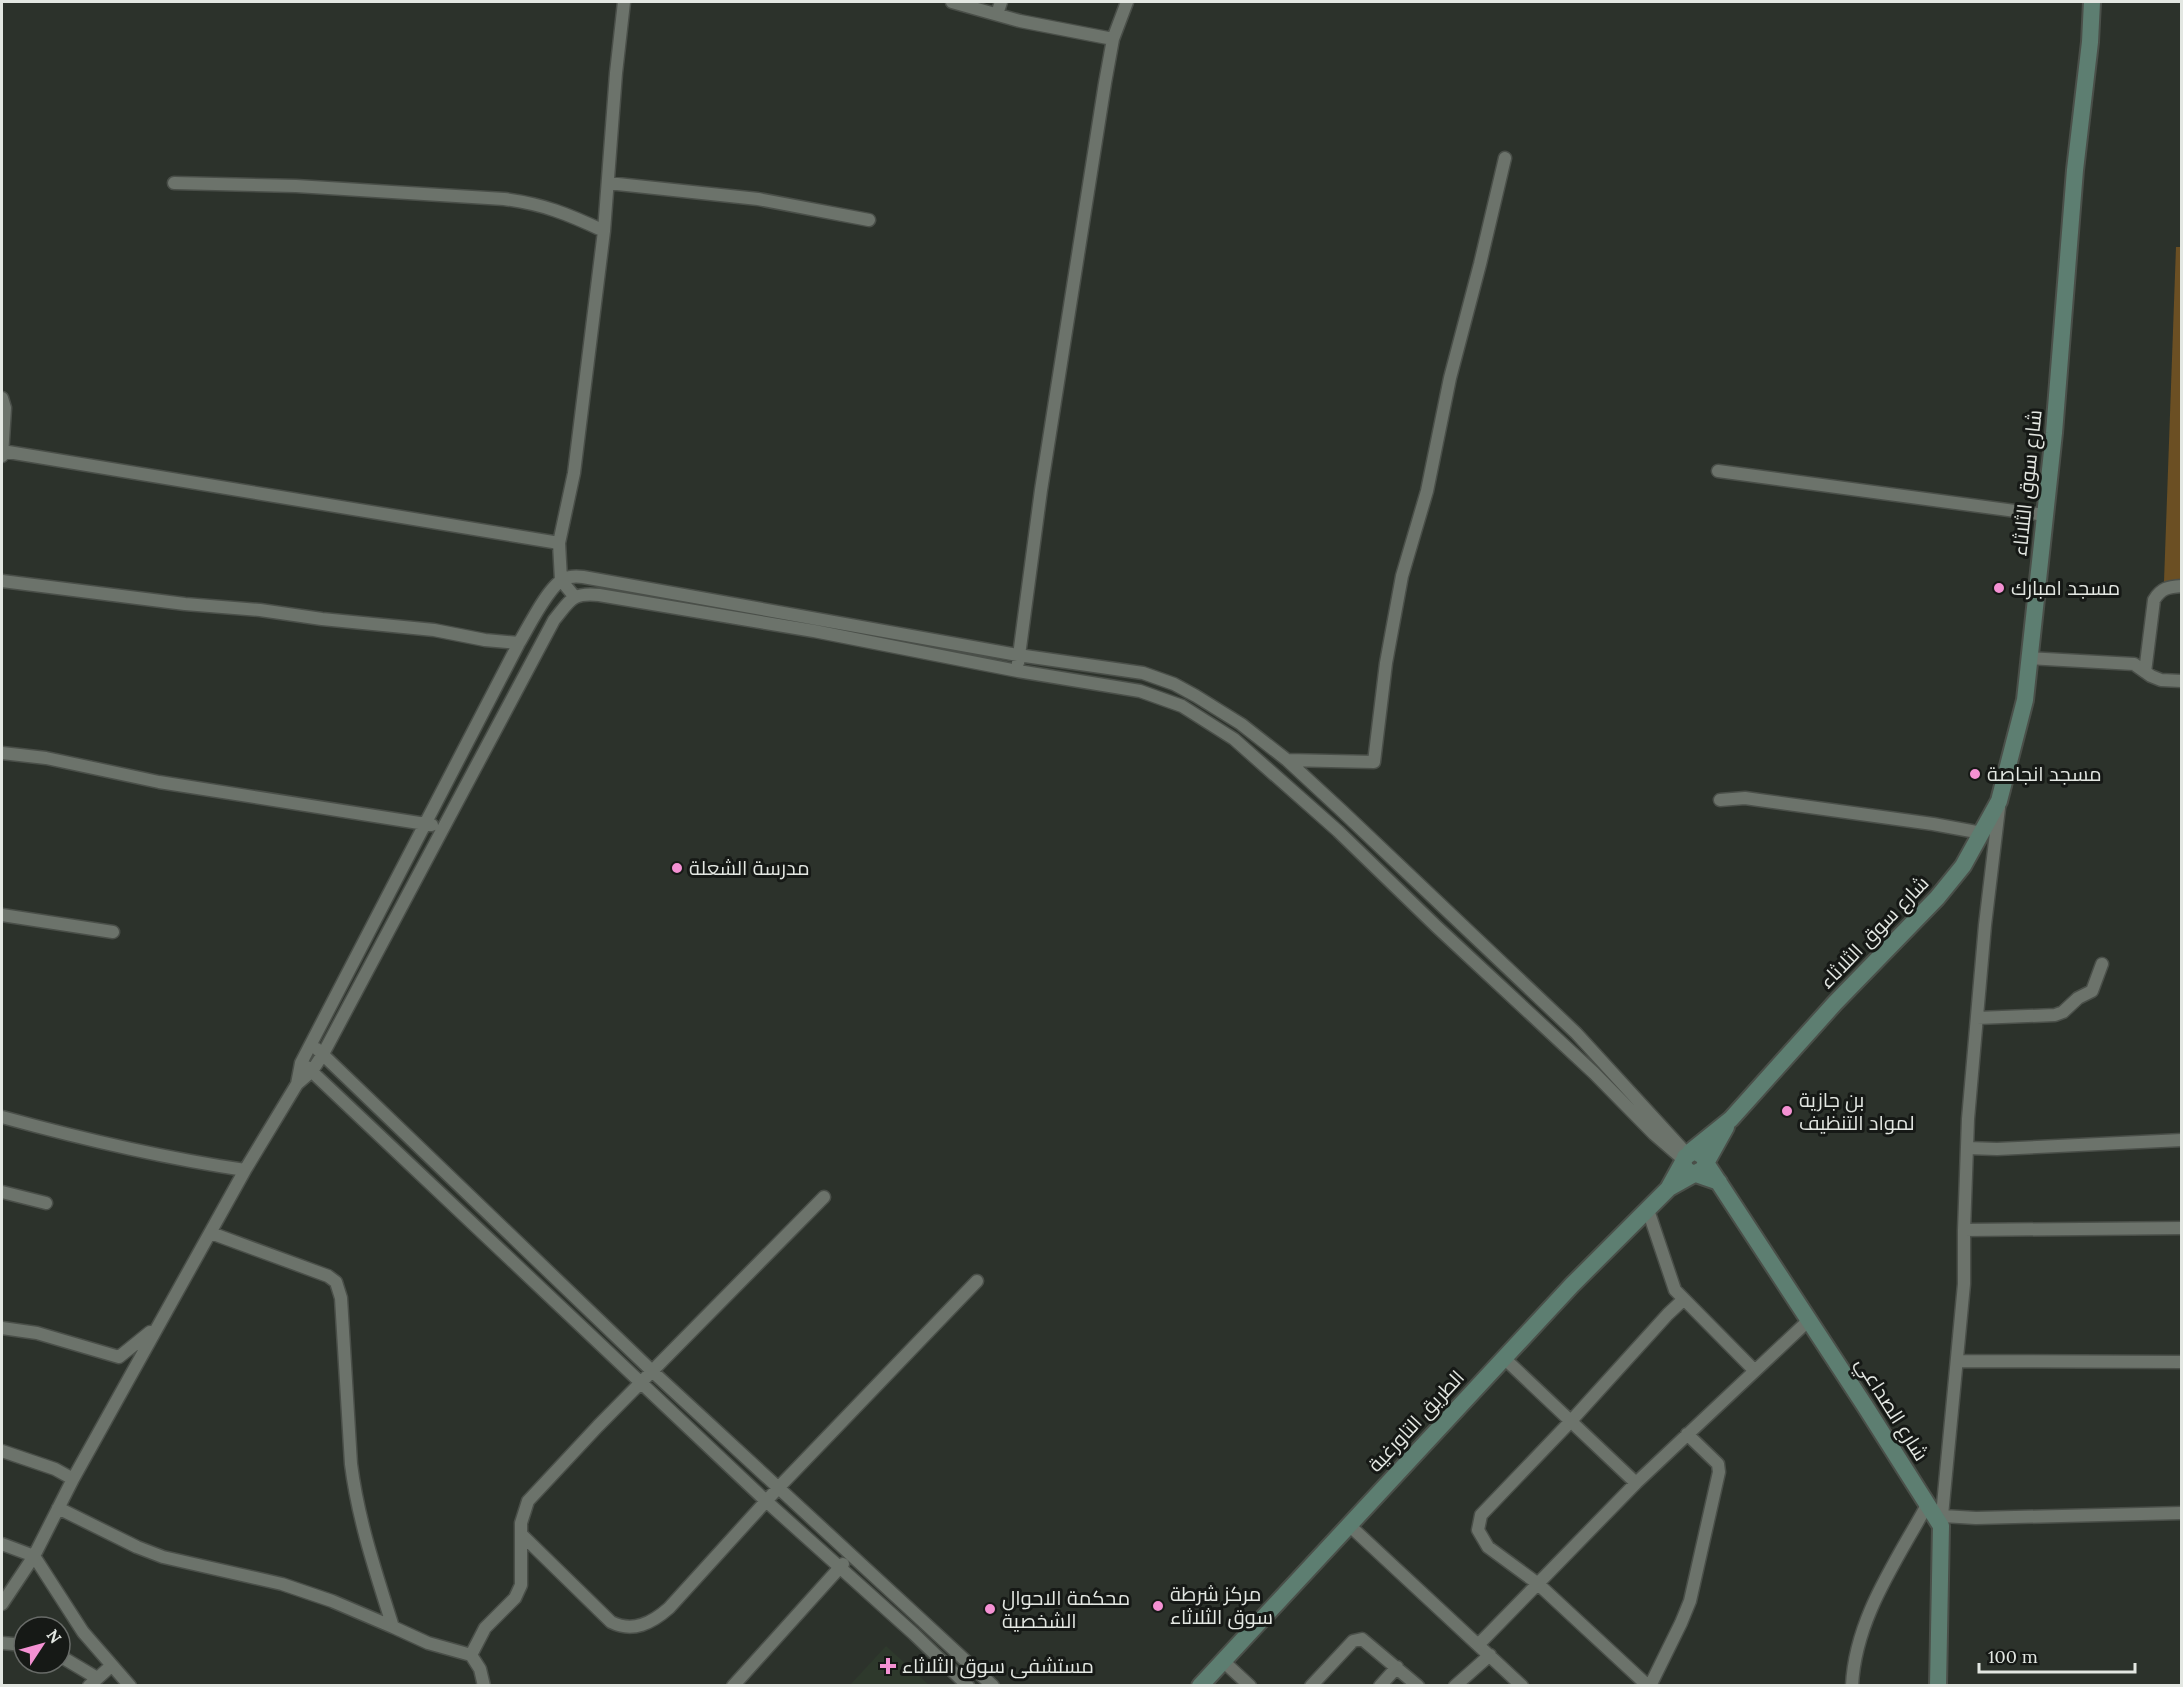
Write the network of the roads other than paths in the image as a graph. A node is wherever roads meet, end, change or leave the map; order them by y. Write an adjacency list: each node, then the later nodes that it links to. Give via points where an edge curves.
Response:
1 (624, 2): 9 (street)
2 (952, 2): 5 (street)
3 (1127, 2): 6 (street)
4 (2092, 2): 15 (street, شارع سوق الثلاثاء)
5 (999, 8): 6 (street, via 1020,21)
6 (1113, 39): 24 (street)
7 (1504, 158): 30 (street, via 1426,491 1402,576 1374,762)
8 (174, 183): 11 (street, via 504,199 571,215)
9 (608, 183): 10 (street, via 758,199); 11 (street)
10 (869, 220)
11 (604, 231): 16 (street, via 574,472)
12 (2, 398): 13 (street)
13 (2, 454): 16 (street)
14 (1718, 471): 15 (street)
15 (2045, 515): 25 (street, شارع سوق الثلاثاء)
16 (559, 543): 17 (street)
17 (561, 580): 20 (street); 21 (street, via 583,577); 23 (street)
18 (2, 581): 23 (street)
19 (2181, 586): 27 (street, via 2159,591 2154,600)
20 (574, 596): 22 (street, via 599,595); 34 (street, via 554,620)
21 (784, 612): 22 (street); 24 (street)
22 (782, 627): 26 (street)
23 (519, 643): 33 (street)
24 (1018, 655): 26 (street); 30 (street, via 1143,673 1174,684 1241,724)
25 (2029, 658): 27 (street, via 2134,664); 32 (street, شارع سوق الثلاثاء, via 2025,700)
26 (1018, 671): 38 (street, via 1140,691 1182,706 1234,739 1338,831)
27 (2145, 672): 28 (street, via 2161,680)
28 (2181, 681)
29 (2, 753): 33 (street, via 46,758 159,782)
30 (1287, 760): 36 (street)
31 (1720, 800): 35 (street, via 1745,798)
32 (1999, 801): 35 (street, شارع سوق الثلاثاء); 41 (street)
33 (426, 823): 34 (street); 42 (street)
34 (442, 827): 43 (street)
35 (1982, 833): 50 (street, شارع سوق الثلاثاء, via 1963,866 1937,898)
36 (1449, 912): 38 (street); 50 (street, via 1576,1033)
37 (2, 915): 39 (street)
38 (1437, 927): 50 (street, via 1629,1110)
39 (113, 932)
40 (2102, 964): 41 (street, via 2092,991 2063,1012)
41 (1977, 1017): 49 (street)
42 (311, 1045): 43 (street); 44 (street)
43 (323, 1054): 45 (street); 68 (street)
44 (301, 1063): 45 (street); 46 (street)
45 (312, 1071): 46 (street); 69 (street)
46 (297, 1084): 51 (street)
47 (2, 1117): 51 (street, via 96,1142)
48 (2181, 1140): 49 (street)
49 (1967, 1148): 57 (street)
50 (1692, 1160): 55 (street, الطريق التاورغية); 61 (street, شارع الصداعي, via 1719,1182)
51 (245, 1170): 58 (street)
52 (2, 1192): 54 (street)
53 (824, 1197): 68 (street)
54 (46, 1203)
55 (1648, 1210): 60 (street, via 1675,1290); 64 (street, الطريق التاورغية)
56 (2181, 1228): 57 (street)
57 (1964, 1230): 65 (street)
58 (211, 1233): 63 (street); 89 (street, via 336,1282 341,1298 354,1491)
59 (977, 1281): 75 (street)
60 (1683, 1300): 67 (street); 70 (street)
61 (1809, 1320): 67 (street); 77 (street, شارع الصداعي)
62 (2, 1328): 63 (street, via 66,1340 119,1357)
63 (155, 1329): 73 (street)
64 (1504, 1358): 70 (street); 81 (street, الطريق التاورغية)
65 (1957, 1361): 66 (street); 80 (street)
66 (2181, 1362)
67 (1754, 1370): 71 (street)
68 (653, 1372): 69 (street); 75 (street)
69 (641, 1384): 76 (street); 82 (street, via 528,1501)
70 (1571, 1421): 74 (street); 87 (street, via 1481,1515 1478,1530 1488,1546)
71 (1687, 1434): 74 (street); 110 (street, via 1718,1464 1719,1472 1690,1601)
72 (2, 1451): 73 (street)
73 (73, 1479): 78 (street)
74 (1636, 1483): 87 (street)
75 (779, 1487): 76 (street); 84 (street)
76 (766, 1501): 82 (street, via 669,1608 656,1619 629,1628 611,1622); 86 (street)
77 (1927, 1504): 80 (street, شارع الصداعي); 111 (street, via 1868,1613 1855,1651)
78 (58, 1508): 85 (street); 89 (street, via 154,1554 282,1584)
79 (2181, 1513): 80 (street)
80 (1942, 1521): 112 (street)
81 (1348, 1524): 90 (street); 93 (street, الطريق التاورغية)
82 (521, 1534): 91 (street, via 521,1585 515,1598 485,1629)
83 (2, 1544): 85 (street)
84 (851, 1555): 86 (street); 102 (street)
85 (34, 1556): 88 (street); 95 (street, via 83,1632)
86 (839, 1568): 100 (street); 101 (street)
87 (1537, 1583): 90 (street); 110 (street)
88 (2, 1604)
89 (393, 1627): 91 (street, via 428,1643)
90 (1478, 1645): 92 (street)
91 (471, 1655): 99 (street)
92 (1490, 1655): 108 (street); 109 (street)
93 (1222, 1661): 103 (street, الطريق التاورغية); 104 (street)
94 (72, 1665): 97 (street)
95 (111, 1666): 97 (street); 98 (street)
96 (1397, 1667): 105 (street, via 1362,1639 1353,1641); 106 (street); 107 (street)
97 (93, 1682)
98 (130, 1686)
99 (484, 1686)
100 (733, 1686)
101 (968, 1686)
102 (993, 1686)
103 (1200, 1686)
104 (1250, 1686)
105 (1311, 1686)
106 (1380, 1686)
107 (1418, 1686)
108 (1455, 1686)
109 (1522, 1686)
110 (1649, 1686)
111 (1852, 1686)
112 (1938, 1686)

